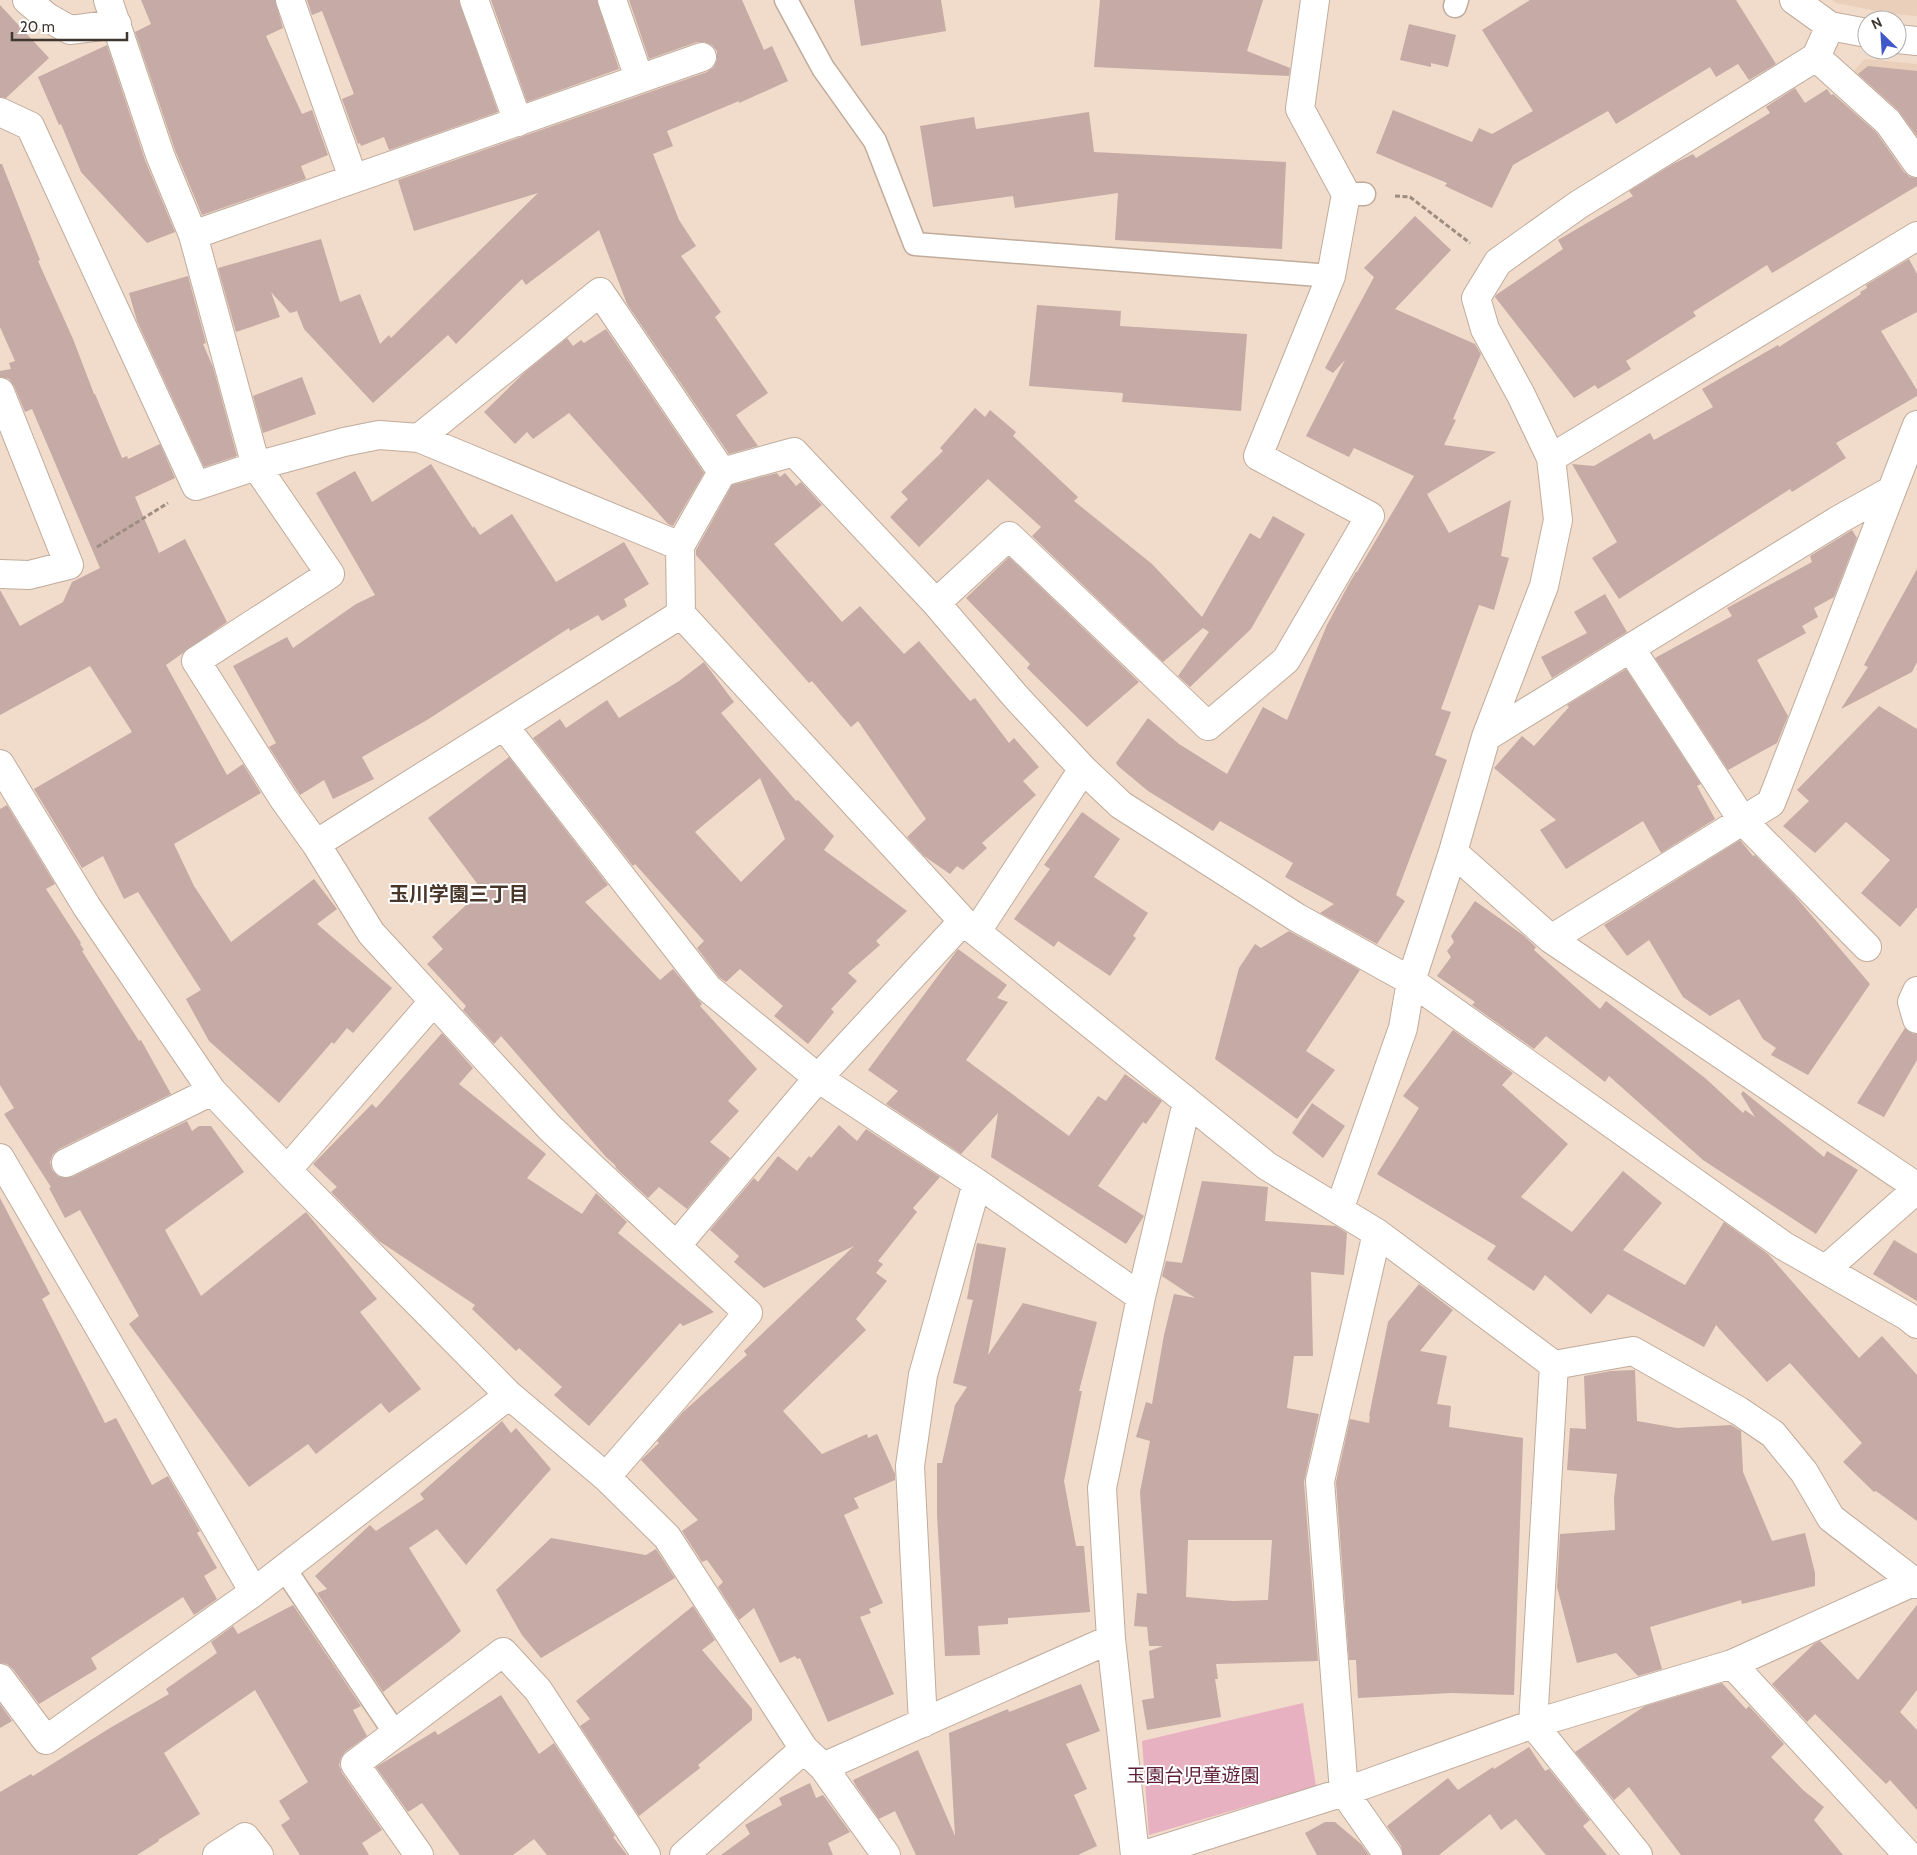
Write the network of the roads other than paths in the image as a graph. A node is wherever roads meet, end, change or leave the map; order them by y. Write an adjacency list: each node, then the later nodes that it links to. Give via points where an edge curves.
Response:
1 (27, 0): 8 (street, via 70,30)
2 (290, 0): 17 (street)
3 (474, 0): 15 (street)
4 (612, 0): 13 (street)
5 (786, 0): 20 (lane, via 823,68 875,141 915,244)
6 (1315, 0): 20 (street, via 1300,109 1355,194)
7 (1794, 0): 9 (street)
8 (112, 12): 18 (street, via 160,154)
9 (1830, 26): 10 (street); 12 (street)
10 (1857, 31)
11 (702, 57): 13 (street)
12 (1816, 57): 16 (street, via 1888,122); 24 (street, via 1578,205 1498,262 1476,298 1485,329)
13 (640, 78): 15 (street)
14 (0, 112): 25 (street, via 30,126 196,486)
15 (518, 122): 17 (street)
16 (1917, 163)
17 (353, 178): 18 (street)
18 (193, 235): 25 (street)
19 (1917, 236): 24 (street)
20 (1331, 276): 31 (street, via 1258,456 1370,516 1286,660 1208,726 1010,536)
21 (0, 392): 30 (street, via 69,565 29,575)
22 (1917, 425): 26 (street)
23 (419, 438): 25 (street, via 379,435); 27 (street, via 600,292); 29 (street)
24 (1551, 458): 35 (street, via 1558,520 1544,586)
25 (256, 466): 39 (street, via 330,574 196,661)
26 (1910, 466): 28 (street)
27 (722, 472): 29 (street); 31 (street, via 794,452)
28 (1892, 490): 33 (street); 38 (street, via 1771,803)
29 (680, 546): 32 (street)
30 (0, 574)
31 (936, 603): 37 (street)
32 (681, 614): 34 (street); 41 (street)
33 (1631, 649): 35 (street); 38 (street)
34 (504, 726): 39 (street); 46 (street, via 708,988)
35 (1486, 738): 40 (street)
36 (0, 764): 47 (street, via 87,907)
37 (1083, 769): 41 (street); 44 (street, via 1121,806 1296,918)
38 (1743, 821): 42 (street); 43 (street)
39 (316, 844): 45 (street, via 371,933)
40 (1453, 852): 42 (street); 44 (street)
41 (970, 926): 46 (street); 48 (street)
42 (1551, 939): 53 (street)
43 (1867, 947)
44 (1411, 981): 54 (street, via 1403,1028); 57 (street, via 1784,1246)
45 (433, 1002): 51 (street); 56 (street, via 550,1128)
46 (818, 1078): 52 (street); 56 (street)
47 (212, 1091): 50 (street); 51 (street)
48 (1187, 1102): 54 (street, via 1267,1166); 58 (street)
49 (0, 1158): 65 (street)
50 (66, 1163)
51 (287, 1170): 61 (street)
52 (977, 1183): 58 (street); 69 (street, via 923,1375 910,1466)
53 (1917, 1188): 57 (street)
54 (1339, 1210): 55 (street)
55 (1377, 1233): 60 (street); 73 (street, via 1320,1481)
56 (676, 1246): 62 (street, via 748,1313)
57 (1826, 1269): 59 (street)
58 (1142, 1297): 66 (street, via 1102,1488)
59 (1917, 1324)
60 (1554, 1365): 64 (street, via 1633,1351 1739,1411 1773,1434 1804,1472 1831,1518); 70 (street)
61 (509, 1395): 62 (street); 63 (street)
62 (606, 1478): 72 (street, via 667,1537)
63 (284, 1568): 65 (street); 71 (lane)
64 (1915, 1583): 67 (street)
65 (254, 1592): 68 (street, via 46,1740)
66 (1111, 1639): 69 (street); 80 (street)
67 (1732, 1664): 70 (street); 84 (street)
68 (0, 1678)
69 (923, 1723): 72 (street)
70 (1532, 1724): 73 (street); 83 (street)
71 (395, 1733): 76 (street, via 355,1764); 77 (street, via 503,1652 538,1690)
72 (813, 1758): 78 (street); 79 (street)
73 (1344, 1792): 81 (street); 82 (street)
74 (217, 1855): 75 (street, via 245,1837)
75 (258, 1855)
76 (419, 1855)
77 (646, 1855)
78 (684, 1855)
79 (886, 1855)
80 (1135, 1855)
81 (1144, 1855)
82 (1388, 1855)
83 (1638, 1855)
84 (1908, 1855)

